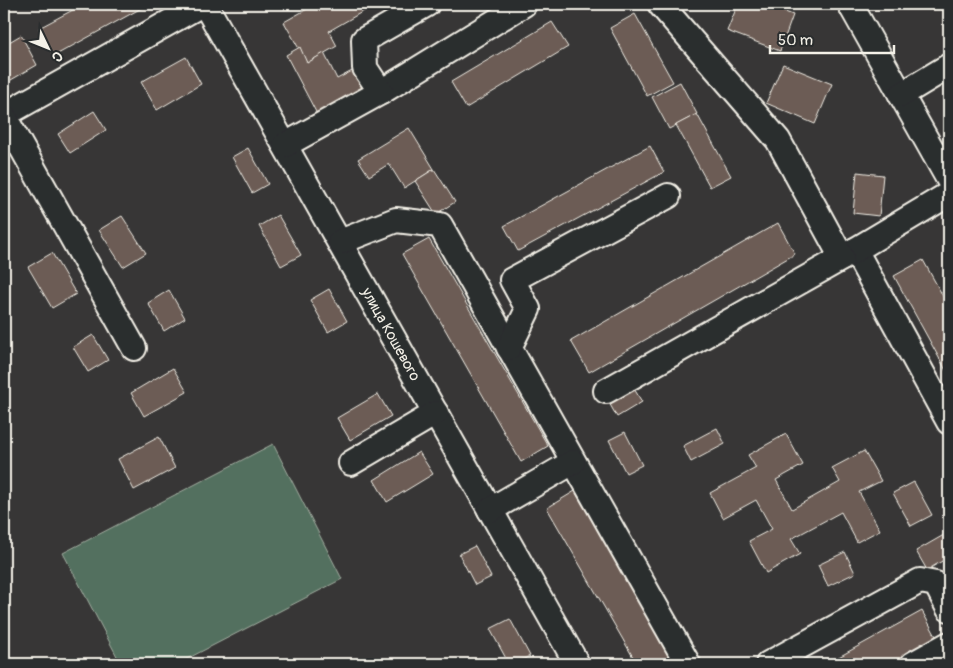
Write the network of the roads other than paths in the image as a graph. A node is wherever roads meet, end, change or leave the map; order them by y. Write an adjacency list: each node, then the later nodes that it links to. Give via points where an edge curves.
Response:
1 (204, 4): 9 (street); 10 (street, улица Кошевого)
2 (427, 4): 7 (street, via 364,40 365,68)
3 (524, 4): 7 (street)
4 (660, 4): 15 (street, via 778,140)
5 (850, 4): 8 (street)
6 (949, 66): 8 (street)
7 (380, 92): 10 (street)
8 (901, 95): 11 (street)
9 (4, 116): 16 (street)
10 (285, 145): 14 (street, улица Кошевого)
11 (949, 180)
12 (949, 194): 15 (street)
13 (668, 196): 17 (street, via 512,280 528,310)
14 (340, 242): 17 (street, via 396,220 440,226); 19 (street, улица Кошевого)
15 (848, 254): 18 (street); 20 (street)
16 (134, 348)
17 (509, 348): 21 (street)
18 (606, 391)
19 (436, 413): 22 (street); 23 (street, улица Кошевого)
20 (949, 422)
21 (573, 462): 23 (street); 27 (street)
22 (352, 463)
23 (490, 510): 26 (street, улица Кошевого)
24 (949, 609): 28 (street, via 936,584 920,580)
25 (949, 644): 29 (street)
26 (577, 664)
27 (688, 664)
28 (768, 664)
29 (914, 664)

